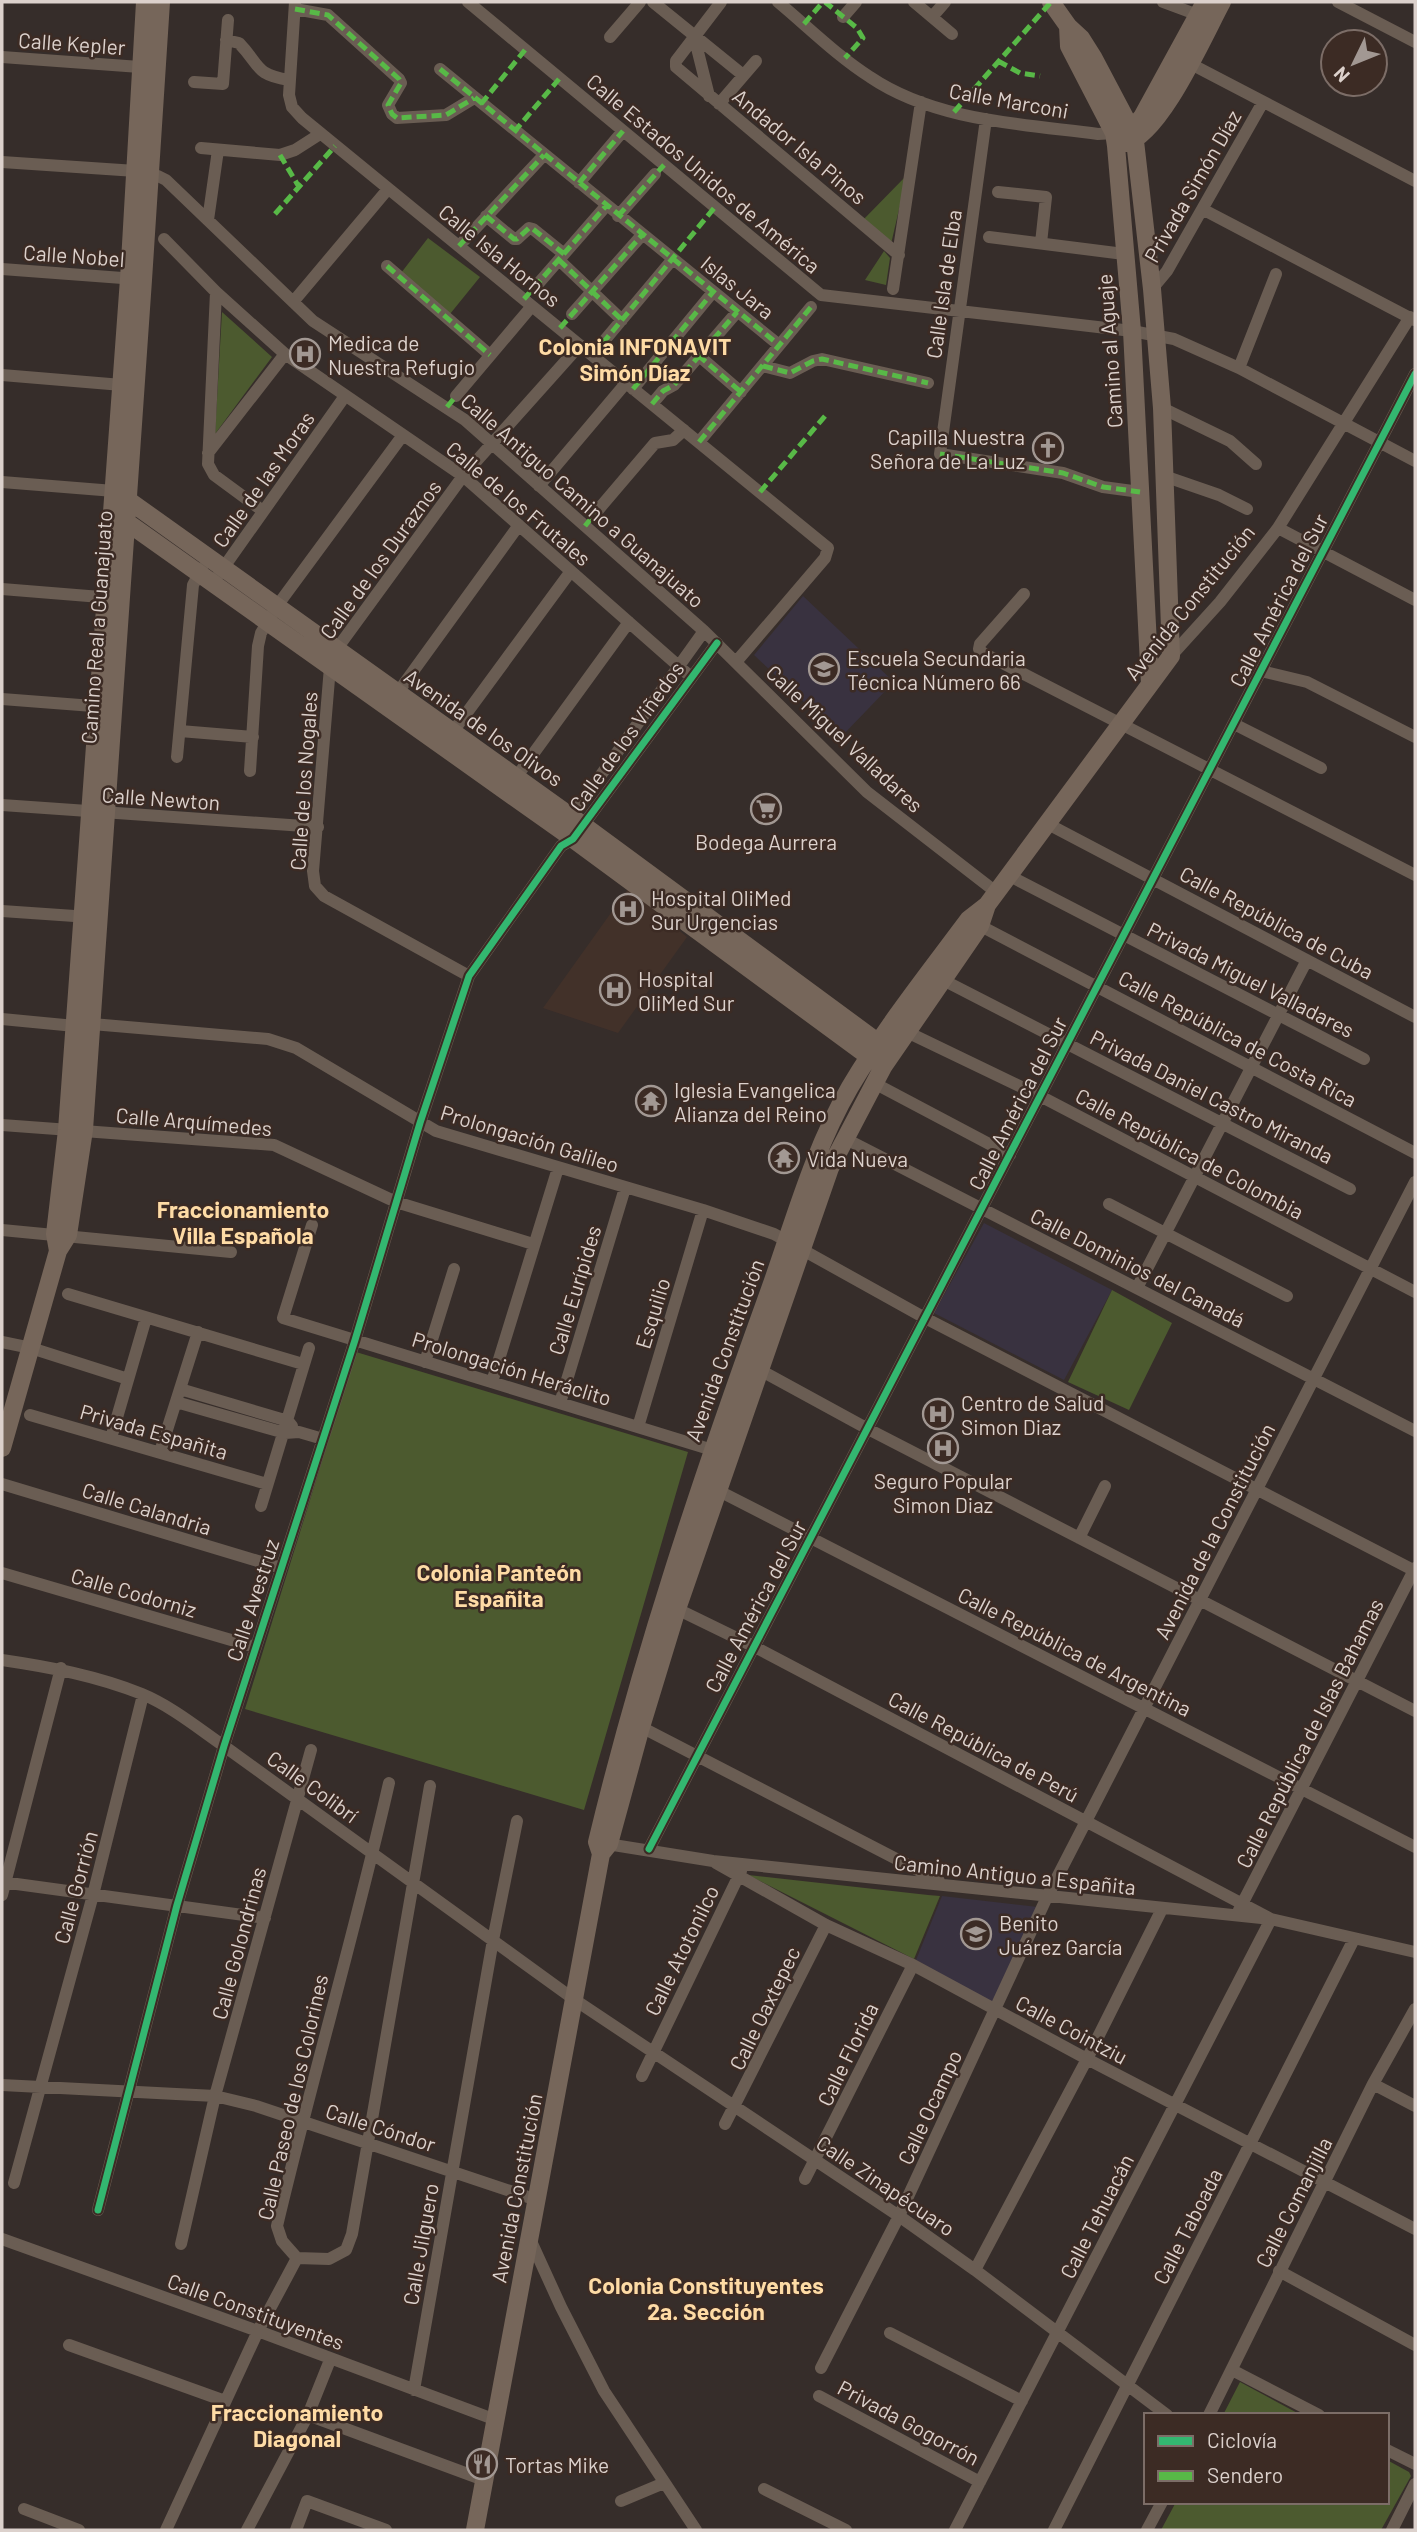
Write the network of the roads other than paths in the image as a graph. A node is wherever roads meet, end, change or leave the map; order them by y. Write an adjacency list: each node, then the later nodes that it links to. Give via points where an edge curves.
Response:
1 (145, 2): 28 (main road, Camino Real a Guanajuato)
2 (160, 2): 45 (main road, Camino Real a Guanajuato)
3 (468, 2): 38 (street, Calle Estados Unidos de América)
4 (640, 2): 22 (street)
5 (653, 2): 21 (street)
6 (721, 2): 21 (street)
7 (778, 2): 35 (street, Calle Marconi, via 870,78)
8 (856, 2): 17 (street)
9 (914, 2): 18 (street)
10 (945, 2): 18 (street)
11 (1051, 2): 40 (main road, Camino al Aguaje, via 1093,57)
12 (1163, 2): 16 (street)
13 (1222, 2): 27 (main road)
14 (1338, 2): 24 (street)
15 (295, 5): 31 (street, Calle Isla Hornos); 33 (street, via 328,15 399,79 399,89 388,106 397,117 446,115)
16 (1201, 8): 40 (main road, via 1142,117)
17 (844, 17)
18 (932, 17): 20 (street)
19 (228, 20): 23 (street)
20 (952, 34)
21 (694, 36): 30 (street); 34 (street); 34 (street, Andador Isla Pinos, via 676,67)
22 (610, 37)
23 (226, 40): 31 (street, via 239,43 268,77); 32 (street, via 223,84)
24 (1415, 42)
25 (2, 57): 28 (street, Calle Kepler)
26 (756, 61): 30 (street)
27 (1189, 63): 36 (street); 40 (main road, via 1147,131)
28 (140, 67): 45 (main road, Camino Real a Guanajuato)
29 (440, 69): 33 (street, Islas Jara)
30 (743, 75): 34 (street)
31 (289, 80): 39 (street, Calle Isla Hornos, via 292,107)
32 (194, 82)
33 (474, 98): 43 (street, Islas Jara)
34 (714, 100): 62 (street, Andador Isla Pinos)
35 (921, 102): 37 (street, Calle Marconi); 62 (street)
36 (1263, 102): 47 (street); 52 (street, Privada Simón Díaz)
37 (986, 119): 40 (street, Calle Marconi); 79 (street, Calle Isla de Elba)
38 (624, 131): 48 (street); 79 (street, Calle Estados Unidos de América, via 821,295)
39 (320, 134): 42 (street, via 280,155); 49 (street, Calle Isla Hornos)
40 (1119, 137): 61 (main road, Camino al Aguaje); 71 (main road, Camino al Aguaje)
41 (201, 148): 42 (street)
42 (218, 150): 55 (street)
43 (544, 155): 48 (street, Islas Jara); 53 (street)
44 (2, 162): 45 (street)
45 (143, 172): 55 (street, Calle Antiguo Camino a Guanajuato, via 166,180); 68 (main road, Camino Real a Guanajuato)
46 (655, 174): 54 (street)
47 (1415, 181)
48 (579, 183): 51 (street, Islas Jara)
49 (388, 189): 60 (street, Calle Isla Hornos); 75 (street)
50 (998, 192): 59 (street, via 1046,197)
51 (606, 206): 54 (street, Islas Jara); 63 (street)
52 (1204, 210): 71 (street, Privada Simón Díaz); 81 (street)
53 (486, 216): 60 (street); 63 (street, via 517,240 533,229)
54 (618, 216): 56 (street, Islas Jara)
55 (208, 220): 75 (street, Calle Antiguo Camino a Guanajuato)
56 (642, 235): 64 (street, Islas Jara); 72 (street)
57 (989, 237): 59 (street)
58 (164, 239): 73 (street, Calle de los Frutales)
59 (1041, 243): 61 (street)
60 (459, 246): 76 (street, Calle Isla Hornos)
61 (1124, 254): 83 (main road, Camino al Aguaje)
62 (899, 255): 70 (street)
63 (561, 257): 69 (street); 72 (street)
64 (672, 260): 74 (street, Islas Jara); 82 (street)
65 (387, 266): 89 (street)
66 (2, 269): 68 (street, Calle Nobel)
67 (1276, 274): 92 (street)
68 (136, 279): 97 (main road, Camino Real a Guanajuato); 119 (main road, Camino Real a Guanajuato)
69 (537, 285)
70 (894, 289)
71 (1152, 289): 84 (main road, Camino al Aguaje)
72 (592, 291): 80 (street); 82 (street)
73 (216, 292): 88 (street, Calle de los Frutales); 111 (street)
74 (713, 292): 78 (street, Islas Jara); 95 (street)
75 (293, 302): 110 (street, Calle Antiguo Camino a Guanajuato, via 313,321 465,420)
76 (532, 306): 86 (street, Calle Isla Hornos); 89 (street)
77 (811, 307): 87 (street)
78 (737, 312): 87 (street, Islas Jara); 90 (street)
79 (958, 312): 83 (street, Calle Estados Unidos de América); 118 (street, Calle Isla de Elba, via 940,454 1063,473 1103,487)
80 (572, 314)
81 (1413, 319): 105 (street, Avenida Constitución)
82 (622, 320): 85 (street)
83 (1132, 331): 84 (street, Calle Estados Unidos de América); 118 (main road, Camino al Aguaje)
84 (1156, 334): 92 (street, Calle Estados Unidos de América); 104 (main road, Camino al Aguaje)
85 (604, 341)
86 (580, 345): 98 (street, Calle Isla Hornos); 110 (street, Calle de los Duraznos)
87 (779, 345): 91 (street)
88 (285, 354): 101 (street, Calle de los Frutales); 111 (street)
89 (490, 355): 102 (street)
90 (698, 355): 99 (street, via 674,385); 100 (street)
91 (763, 366): 96 (street, via 790,373 822,359); 100 (street)
92 (1239, 368): 105 (street, Calle Estados Unidos de América)
93 (1415, 373): 109 (street, Calle América del Sur)
94 (2, 375): 97 (street)
95 (644, 375): 98 (street); 99 (street)
96 (928, 383)
97 (122, 385): 119 (main road, Camino Real a Guanajuato)
98 (630, 386): 103 (street, Calle Isla Hornos); 117 (street)
99 (663, 391): 103 (street)
100 (741, 393): 108 (street)
101 (345, 396): 107 (street, Calle de los Frutales); 122 (street, Calle de las Moras)
102 (456, 396)
103 (652, 404): 106 (street, Calle Isla Hornos)
104 (1162, 408): 113 (street, via 1230,441); 115 (main road, Camino al Aguaje)
105 (1342, 423): 109 (street, Calle Estados Unidos de América); 125 (street, Avenida Constitución)
106 (684, 430): 108 (street, Calle Isla Hornos); 121 (street, via 673,440 655,443)
107 (403, 435): 114 (street, Calle de los Frutales); 134 (street)
108 (699, 442): 141 (street, Calle Isla Hornos, via 828,548 825,558)
109 (1380, 442): 112 (street, Calle Estados Unidos de América); 126 (street, Calle América del Sur)
110 (491, 444): 114 (street, Calle de los Duraznos); 117 (street, Calle Antiguo Camino a Guanajuato)
111 (208, 454): 122 (street, via 214,475)
112 (1415, 461)
113 (1256, 464)
114 (463, 476): 124 (street, Calle de los Frutales); 139 (street, Calle de los Duraznos)
115 (1164, 476): 120 (street); 140 (main road, Camino al Aguaje)
116 (2, 482): 119 (street)
117 (539, 485): 137 (street, Calle Antiguo Camino a Guanajuato)
118 (1140, 492): 146 (main road, Camino al Aguaje)
119 (121, 495): 123 (main road, Camino Real a Guanajuato); 127 (main road, Avenida de los Olivos)
120 (1247, 509)
121 (598, 510)
122 (263, 511): 127 (street, Calle de las Moras)
123 (120, 517): 129 (main road, Avenida de los Olivos); 132 (main road, Camino Real a Guanajuato)
124 (519, 525): 128 (street, Calle de los Frutales); 148 (street)
125 (1278, 528): 126 (street); 140 (street, Avenida Constitución)
126 (1323, 552): 133 (street); 144 (street, Calle América del Sur)
127 (216, 562): 129 (street, Calle de las Moras); 134 (main road, Avenida de los Olivos)
128 (571, 571): 136 (street, Calle de los Frutales); 155 (street)
129 (205, 578): 135 (main road, Avenida de los Olivos); 152 (street, via 193,585)
130 (2, 589): 132 (street)
131 (1024, 594): 150 (street, via 979,649)
132 (113, 598): 149 (main road, Camino Real a Guanajuato)
133 (1415, 600)
134 (277, 607): 135 (street); 139 (main road, Avenida de los Olivos)
135 (267, 622): 143 (main road, Avenida de los Olivos); 153 (street, via 258,646)
136 (629, 622): 142 (street, Calle de los Frutales); 160 (street)
137 (704, 631): 138 (street, Calle Antiguo Camino a Guanajuato); 142 (street, Calle de los Viñedos)
138 (717, 643): 141 (street, Calle Antiguo Camino a Guanajuato); 145 (street, Calle de los Viñedos)
139 (336, 650): 143 (street, Calle de los Duraznos); 148 (main road, Avenida de los Olivos)
140 (1171, 656): 146 (main road, Avenida Constitución)
141 (736, 662): 169 (street, Calle Miguel Valladares, via 867,792)
142 (677, 666): 145 (street, Calle de los Frutales); 165 (street, Calle de los Viñedos)
143 (330, 667): 148 (main road, Avenida de los Olivos); 164 (street, Calle de los Nogales)
144 (1261, 671): 151 (street, Calle América del Sur); 154 (street, via 1307,682)
145 (691, 677): 165 (street, Calle de los Viñedos)
146 (1150, 684): 150 (main road, Avenida Constitución)
147 (2, 699): 149 (street)
148 (393, 701): 155 (main road, Avenida de los Olivos)
149 (105, 707): 162 (main road, Camino Real a Guanajuato)
150 (1122, 724): 157 (street); 163 (main road, Avenida Constitución)
151 (1234, 724): 157 (street, Calle América del Sur); 158 (street)
152 (180, 731): 153 (street); 156 (street)
153 (253, 737): 159 (street)
154 (1415, 737)
155 (448, 739): 160 (main road, Avenida de los Olivos)
156 (177, 757)
157 (1210, 768): 167 (street); 168 (street, Calle América del Sur)
158 (1321, 768)
159 (250, 771)
160 (511, 785): 165 (main road, Avenida de los Olivos)
161 (2, 805): 162 (street, Calle Newton)
162 (98, 813): 164 (street, Calle Newton); 171 (main road, Camino Real a Guanajuato)
163 (1046, 824): 166 (main road, Avenida Constitución); 168 (street, Calle República de Cuba)
164 (318, 827): 175 (street, Calle de los Nogales, via 313,871 315,886 324,896)
165 (570, 831): 175 (street, Calle de los Viñedos); 184 (main road, Avenida de los Olivos)
166 (1008, 875): 169 (main road, Avenida Constitución); 173 (street, Privada Miguel Valladares)
167 (1415, 875)
168 (1153, 879): 173 (street, Calle América del Sur); 174 (street, Calle República de Cuba)
169 (991, 899): 172 (main road, Avenida Constitución)
170 (2, 911): 171 (street)
171 (90, 917): 181 (main road, Camino Real a Guanajuato)
172 (974, 922): 176 (main road, Avenida Constitución); 177 (street, Calle República de Costa Rica); 184 (main road, Avenida Constitución)
173 (1124, 935): 177 (street, Calle América del Sur); 178 (street, Privada Miguel Valladares)
174 (1307, 960): 178 (street); 179 (street, Calle República de Cuba)
175 (469, 976): 189 (street, Calle de los Viñedos)
176 (943, 980): 182 (main road, Avenida Constitución); 183 (street, Privada Daniel Castro Miranda)
177 (1098, 986): 183 (street, Calle América del Sur); 186 (street, Calle República de Costa Rica)
178 (1278, 1015): 185 (street, Privada Miguel Valladares); 186 (street)
179 (1415, 1017)
180 (2, 1019): 181 (street, Prolongación Galileo)
181 (83, 1025): 189 (street, Prolongación Galileo, via 268,1039 296,1048); 192 (main road, Camino Real a Guanajuato)
182 (907, 1032): 184 (main road, Avenida Constitución); 188 (street, Calle República de Colombia)
183 (1068, 1043): 188 (street, Calle América del Sur); 190 (street, Privada Daniel Castro Miranda)
184 (881, 1055): 187 (main road, Avenida Constitución); 210 (main road, Avenida Constitución, via 850,1087 815,1158)
185 (1364, 1059)
186 (1251, 1067): 190 (street); 194 (street, Calle República de Costa Rica)
187 (874, 1083): 193 (main road, Avenida Constitución); 195 (street)
188 (1040, 1096): 195 (street, Calle América del Sur); 197 (street, Calle República de Colombia)
189 (420, 1123): 196 (street, Prolongación Galileo); 201 (street, Calle Avestruz)
190 (1222, 1124): 197 (street); 200 (street, Privada Daniel Castro Miranda)
191 (2, 1125): 192 (street, Calle Arquímedes)
192 (75, 1130): 201 (street, Calle Arquímedes, via 274,1145); 208 (main road, Camino Real a Guanajuato)
193 (844, 1139): 203 (street, Calle Dominios del Canadá); 210 (main road, Avenida Constitución)
194 (1415, 1153)
195 (1010, 1155): 203 (street, Calle América del Sur)
196 (558, 1168): 199 (street, Prolongación Galileo); 209 (street)
197 (1194, 1177): 207 (street); 213 (street, Calle República de Colombia)
198 (1415, 1182): 213 (street, Avenida de la Constitución)
199 (625, 1188): 204 (street, Prolongación Galileo); 232 (street, Calle Eurípides)
200 (1350, 1189)
201 (396, 1202): 209 (street, Calle Arquímedes); 221 (street, Calle Avestruz)
202 (1109, 1203): 207 (street)
203 (982, 1209): 214 (street, Calle Dominios del Canadá); 219 (street, Calle América del Sur)
204 (703, 1210): 210 (street, Prolongación Galileo, via 774,1234); 235 (street, Esquilio)
205 (312, 1225): 221 (street, Prolongación Heráclito, via 283,1318)
206 (2, 1230): 208 (street)
207 (1165, 1233): 214 (street); 217 (street)
208 (60, 1240): 211 (street); 223 (main road, Camino Real a Guanajuato)
209 (533, 1244): 230 (street)
210 (794, 1246): 219 (street, Prolongación Galileo); 227 (main road, Avenida Constitución); 241 (main road, Avenida Constitución)
211 (231, 1252)
212 (454, 1269): 225 (street)
213 (1371, 1269): 215 (street, Calle República de Colombia); 229 (street, Avenida de la Constitución)
214 (1137, 1288): 229 (street, Calle Dominios del Canadá)
215 (1415, 1292)
216 (68, 1294): 218 (street)
217 (1287, 1296)
218 (146, 1318): 220 (street); 228 (street)
219 (925, 1318): 236 (street, Calle América del Sur); 247 (street, Prolongación Galileo)
220 (198, 1332): 226 (street); 231 (street)
221 (355, 1340): 225 (street, Prolongación Heráclito); 239 (street, Calle Avestruz)
222 (2, 1342): 223 (street)
223 (31, 1348): 228 (street); 240 (main road, Camino Real a Guanajuato)
224 (309, 1348): 226 (street)
225 (425, 1362): 230 (street, Prolongación Heráclito)
226 (303, 1364): 234 (street)
227 (760, 1370): 236 (street); 243 (main road, Avenida Constitución)
228 (128, 1379): 238 (street)
229 (1314, 1379): 237 (street, Calle Dominios del Canadá); 247 (street, Avenida de la Constitución)
230 (492, 1382): 232 (street, Prolongación Heráclito)
231 (178, 1395): 234 (street); 242 (street)
232 (560, 1403): 235 (street, Prolongación Heráclito)
233 (30, 1415): 238 (street, Privada Españita)
234 (286, 1427): 239 (street); 245 (street)
235 (638, 1427): 241 (street, Prolongación Heráclito)
236 (868, 1429): 250 (street, Calle América del Sur); 251 (street)
237 (1415, 1431)
238 (111, 1438): 242 (street, Privada Españita)
239 (323, 1439): 252 (street, Calle Avestruz)
240 (2, 1447)
241 (712, 1449): 243 (street, Prolongación Heráclito); 275 (main road, Avenida Constitución, via 627,1722)
242 (160, 1452): 245 (street, Privada Españita)
243 (729, 1455): 248 (main road, Avenida Constitución)
244 (2, 1484): 252 (street, Calle Calandria)
245 (267, 1484): 249 (street)
246 (1105, 1486): 251 (street)
247 (1257, 1489): 253 (street, Prolongación Galileo); 255 (street, Avenida de la Constitución)
248 (717, 1490): 250 (street, Calle República de Argentina); 256 (main road, Avenida Constitución)
249 (261, 1506)
250 (812, 1537): 258 (street, Calle América del Sur); 263 (street, Calle República de Argentina)
251 (1079, 1538): 255 (street)
252 (281, 1568): 257 (street, Calle Avestruz)
253 (1415, 1570): 261 (street, Calle República de Islas Bahamas)
254 (2, 1573): 257 (street, Calle Codorniz)
255 (1200, 1600): 261 (street); 263 (street, Avenida de la Constitución)
256 (677, 1609): 258 (street, Calle República de Perú); 265 (main road, Avenida Constitución)
257 (255, 1647): 266 (street, Calle Avestruz)
258 (755, 1647): 268 (street, Calle América del Sur); 274 (street, Calle República de Perú)
259 (2, 1660): 260 (street, Calle Colibrí)
260 (61, 1668): 262 (street, Calle Colibrí); 284 (street)
261 (1357, 1681): 264 (street); 271 (street, Calle República de Islas Bahamas)
262 (143, 1695): 266 (street, Calle Colibrí); 285 (street, Calle Gorrión)
263 (1144, 1708): 271 (street, Calle República de Argentina); 274 (street, Avenida de la Constitución)
264 (1415, 1711)
265 (641, 1727): 268 (street); 275 (main road, Avenida Constitución)
266 (224, 1746): 272 (street, Calle Colibrí); 287 (street, Calle Avestruz)
267 (311, 1751): 272 (street, Calle Golondrinas)
268 (697, 1755): 277 (street, Calle América del Sur); 283 (street)
269 (389, 1783): 278 (street, Calle Paseo de los Colorines)
270 (430, 1786): 282 (street)
271 (1302, 1789): 276 (street, Calle República de Argentina); 289 (street, Calle República de Islas Bahamas)
272 (297, 1799): 278 (street, Calle Colibrí); 290 (street, Calle Golondrinas)
273 (517, 1821): 294 (street, Calle Jilguero)
274 (1086, 1822): 286 (street, Avenida de la Constitución); 289 (street, Calle República de Perú)
275 (602, 1847): 277 (street, Camino Antiguo a Españita); 297 (main road, Avenida Constitución)
276 (1415, 1847)
277 (649, 1849): 279 (street, Camino Antiguo a Españita)
278 (373, 1853): 282 (street, Calle Colibrí); 311 (street, Calle Paseo de los Colorines)
279 (713, 1861): 280 (street, Camino Antiguo a Españita); 281 (street, Calle Cointziu)
280 (744, 1864): 281 (street, Calle Atotonilco); 283 (street, Camino Antiguo a Españita)
281 (739, 1877): 292 (street, Calle Cointziu); 300 (street, Calle Atotonilco)
282 (414, 1882): 294 (street, Calle Colibrí); 314 (street)
283 (947, 1885): 286 (street, Camino Antiguo a Españita)
284 (3, 1887): 285 (street)
285 (93, 1895): 287 (street); 305 (street, Calle Gorrión)
286 (1047, 1897): 288 (street, Camino Antiguo a Españita); 299 (street, Calle Ocampo)
287 (177, 1905): 290 (street); 306 (street, Calle Avestruz)
288 (1162, 1909): 289 (street, Camino Antiguo a Españita); 301 (street)
289 (1239, 1910): 291 (street, Camino Antiguo a Españita)
290 (265, 1918): 307 (street, Calle Golondrinas)
291 (1271, 1919): 293 (street, Camino Antiguo a Españita); 308 (street, Calle Tehuacán)
292 (826, 1925): 296 (street, Calle Cointziu); 310 (street, Calle Oaxtepec)
293 (1354, 1939): 295 (street, Camino Antiguo a Españita); 313 (street, Calle Taboada)
294 (493, 1940): 297 (street, Calle Colibrí); 316 (street, Calle Jilguero)
295 (1415, 1952)
296 (913, 1965): 299 (street, Calle Cointziu); 315 (street, Calle Florida)
297 (575, 2000): 300 (street, Calle Zinapécuaro); 320 (main road, Avenida Constitución)
298 (1415, 2008): 303 (street, Calle Comanjilla)
299 (995, 2010): 301 (street, Calle Cointziu); 322 (street, Calle Ocampo)
300 (652, 2053): 302 (street, Calle Atotonilco); 310 (street, Calle Zinapécuaro)
301 (1087, 2059): 308 (street, Calle Cointziu); 328 (street)
302 (642, 2076)
303 (1373, 2084): 309 (street); 318 (street, Calle Comanjilla)
304 (2, 2085): 305 (street, Calle Cóndor)
305 (41, 2088): 306 (street, Calle Cóndor); 319 (street, Calle Gorrión)
306 (128, 2091): 307 (street, Calle Cóndor); 321 (street, Calle Avestruz)
307 (215, 2096): 311 (street, Calle Cóndor); 326 (street, Calle Golondrinas)
308 (1175, 2105): 313 (street, Calle Cointziu); 331 (street, Calle Tehuacán)
309 (1415, 2106)
310 (736, 2108): 312 (street, Calle Oaxtepec); 315 (street, Calle Zinapécuaro)
311 (301, 2122): 314 (street, Calle Cóndor); 327 (street, Calle Paseo de los Colorines, via 277,2226 282,2241)
312 (726, 2124)
313 (1251, 2143): 318 (street, Calle Cointziu); 338 (street, Calle Taboada)
314 (368, 2144): 316 (street, Calle Cóndor); 327 (street, via 346,2250 329,2259)
315 (816, 2161): 317 (street, Calle Florida); 322 (street, Calle Zinapécuaro)
316 (452, 2170): 320 (street, Calle Cóndor); 339 (street, Calle Jilguero)
317 (805, 2179)
318 (1325, 2182): 323 (street, Calle Cointziu); 329 (street, Calle Comanjilla)
319 (14, 2183)
320 (537, 2200): 325 (main road, Avenida Constitución)
321 (98, 2210)
322 (899, 2216): 328 (street, Calle Zinapécuaro); 336 (street, Calle Ocampo)
323 (1415, 2229)
324 (2, 2239): 330 (street, Calle Constituyentes)
325 (530, 2239): 347 (main road, Avenida Constitución); 352 (street, via 604,2391)
326 (181, 2244)
327 (298, 2258): 330 (street)
328 (975, 2270): 331 (street, Calle Zinapécuaro)
329 (1279, 2271): 334 (street); 337 (street, Calle Comanjilla)
330 (258, 2331): 335 (street, Calle Constituyentes); 341 (street)
331 (1058, 2332): 338 (street, Calle Zinapécuaro); 342 (street, Calle Tehuacán)
332 (890, 2333): 342 (street)
333 (69, 2345): 341 (street)
334 (1415, 2345)
335 (330, 2360): 339 (street, Calle Constituyentes); 346 (street)
336 (821, 2368)
337 (1232, 2370): 344 (street, Calle Comanjilla); 345 (street)
338 (1128, 2385): 343 (street, Calle Zinapécuaro); 367 (street, Calle Taboada)
339 (414, 2390): 347 (street, Calle Constituyentes)
340 (819, 2396): 351 (street, Privada Gogorrón)
341 (225, 2401): 359 (street)
342 (1022, 2401): 351 (street, Calle Tehuacán)
343 (1164, 2413)
344 (1210, 2413)
345 (1315, 2413)
346 (308, 2416): 350 (street); 360 (street)
347 (496, 2420): 350 (main road, Avenida Constitución)
348 (1389, 2451): 349 (street)
349 (1415, 2464)
350 (484, 2480): 363 (main road, Avenida Constitución)
351 (980, 2482): 366 (street, Calle Tehuacán)
352 (664, 2483): 355 (street); 364 (street)
353 (1415, 2484): 369 (street)
354 (764, 2489): 365 (street)
355 (621, 2501)
356 (1161, 2504): 368 (street)
357 (24, 2509): 358 (street)
358 (79, 2530)
359 (166, 2530)
360 (247, 2530)
361 (296, 2530): 362 (street, via 307,2501)
362 (386, 2530)
363 (475, 2530)
364 (695, 2530)
365 (846, 2530)
366 (955, 2530)
367 (1054, 2530)
368 (1147, 2530)
369 (1392, 2530)

